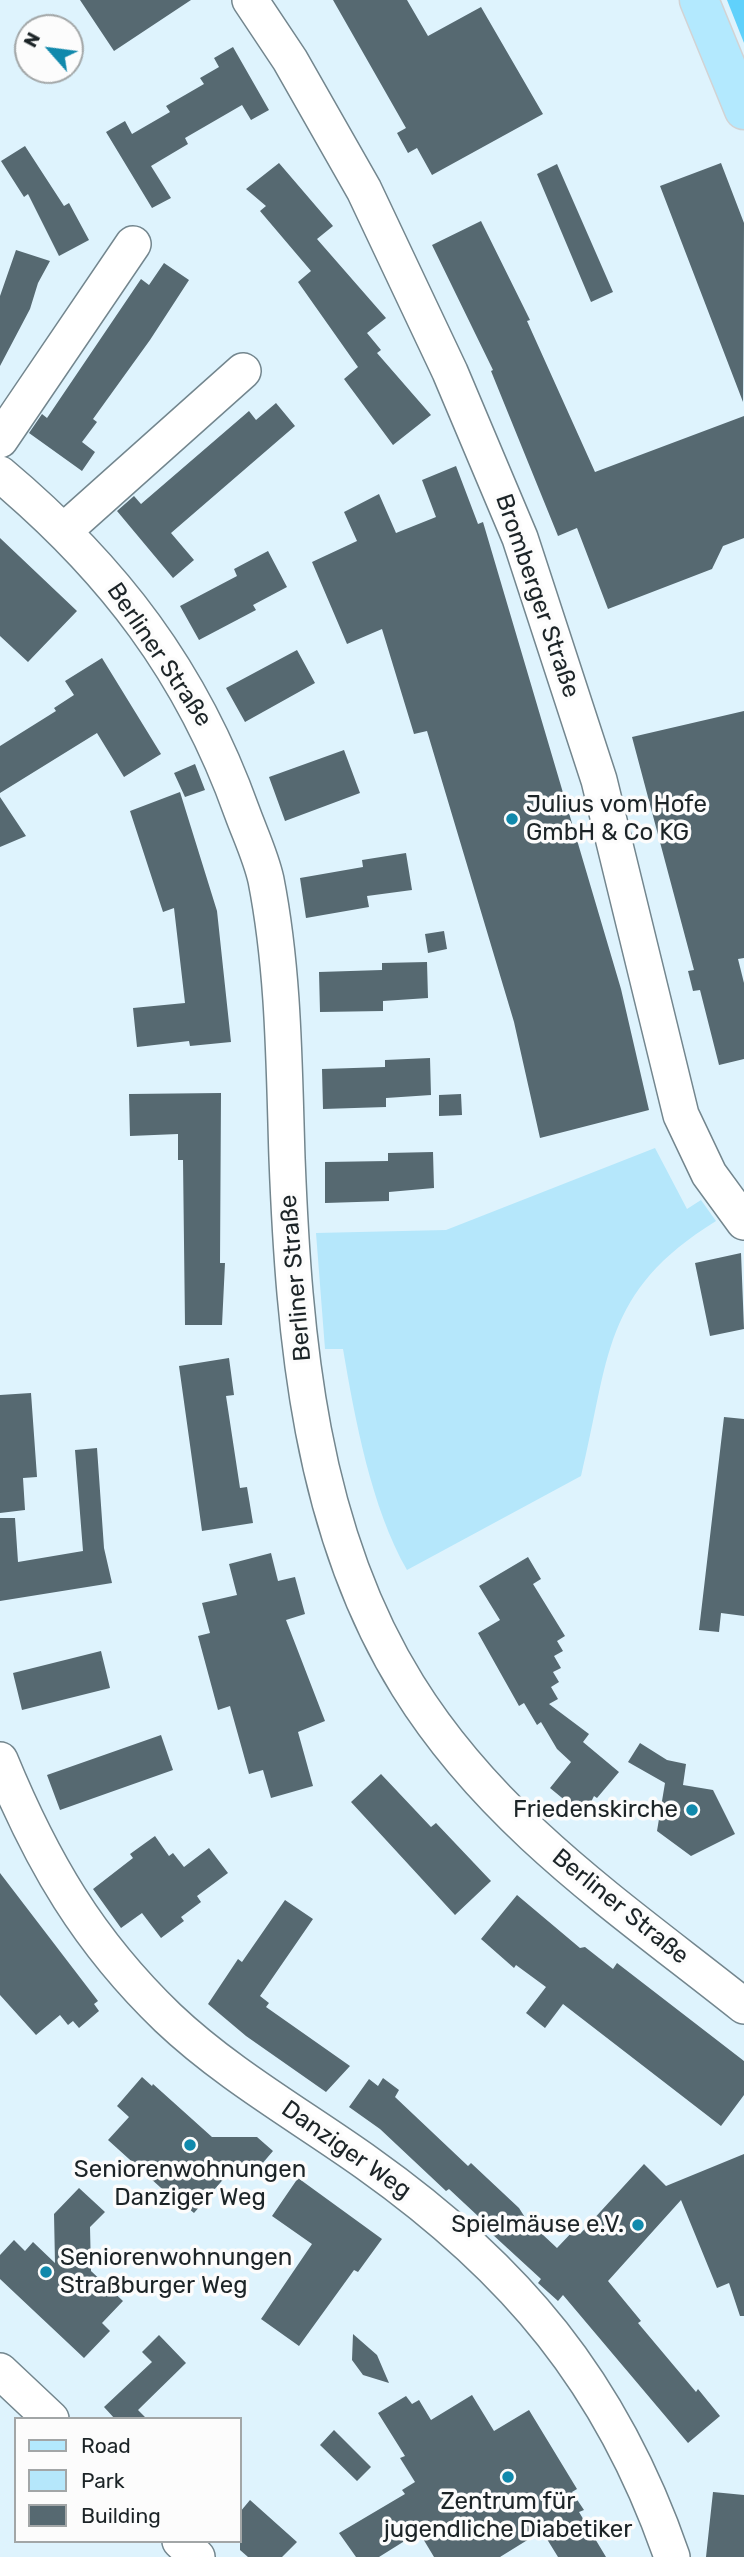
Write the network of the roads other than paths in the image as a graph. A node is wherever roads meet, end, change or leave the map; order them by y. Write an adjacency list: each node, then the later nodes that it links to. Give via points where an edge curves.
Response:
1 (250, 0): 9 (street, Bromberger Straße, via 364,190 450,372 520,538 599,780 681,1115 709,1174)
2 (699, 0): 3 (main road)
3 (744, 110)
4 (133, 244): 6 (street)
5 (243, 371): 8 (street)
6 (0, 440)
7 (0, 474): 8 (street, Berliner Straße)
8 (65, 530): 11 (street, Berliner Straße, via 133,610 181,679 216,741 265,875 279,979 299,1346 317,1445 357,1585 409,1688 511,1817)
9 (744, 1222)
10 (0, 1760): 16 (street, Danziger Weg, via 29,1832 68,1899 108,1953 170,2020 443,2220 536,2310 568,2351 619,2437 643,2483)
11 (744, 2006)
12 (0, 2371): 13 (street)
13 (49, 2417)
14 (182, 2543): 15 (street)
15 (197, 2557)
16 (671, 2557)

